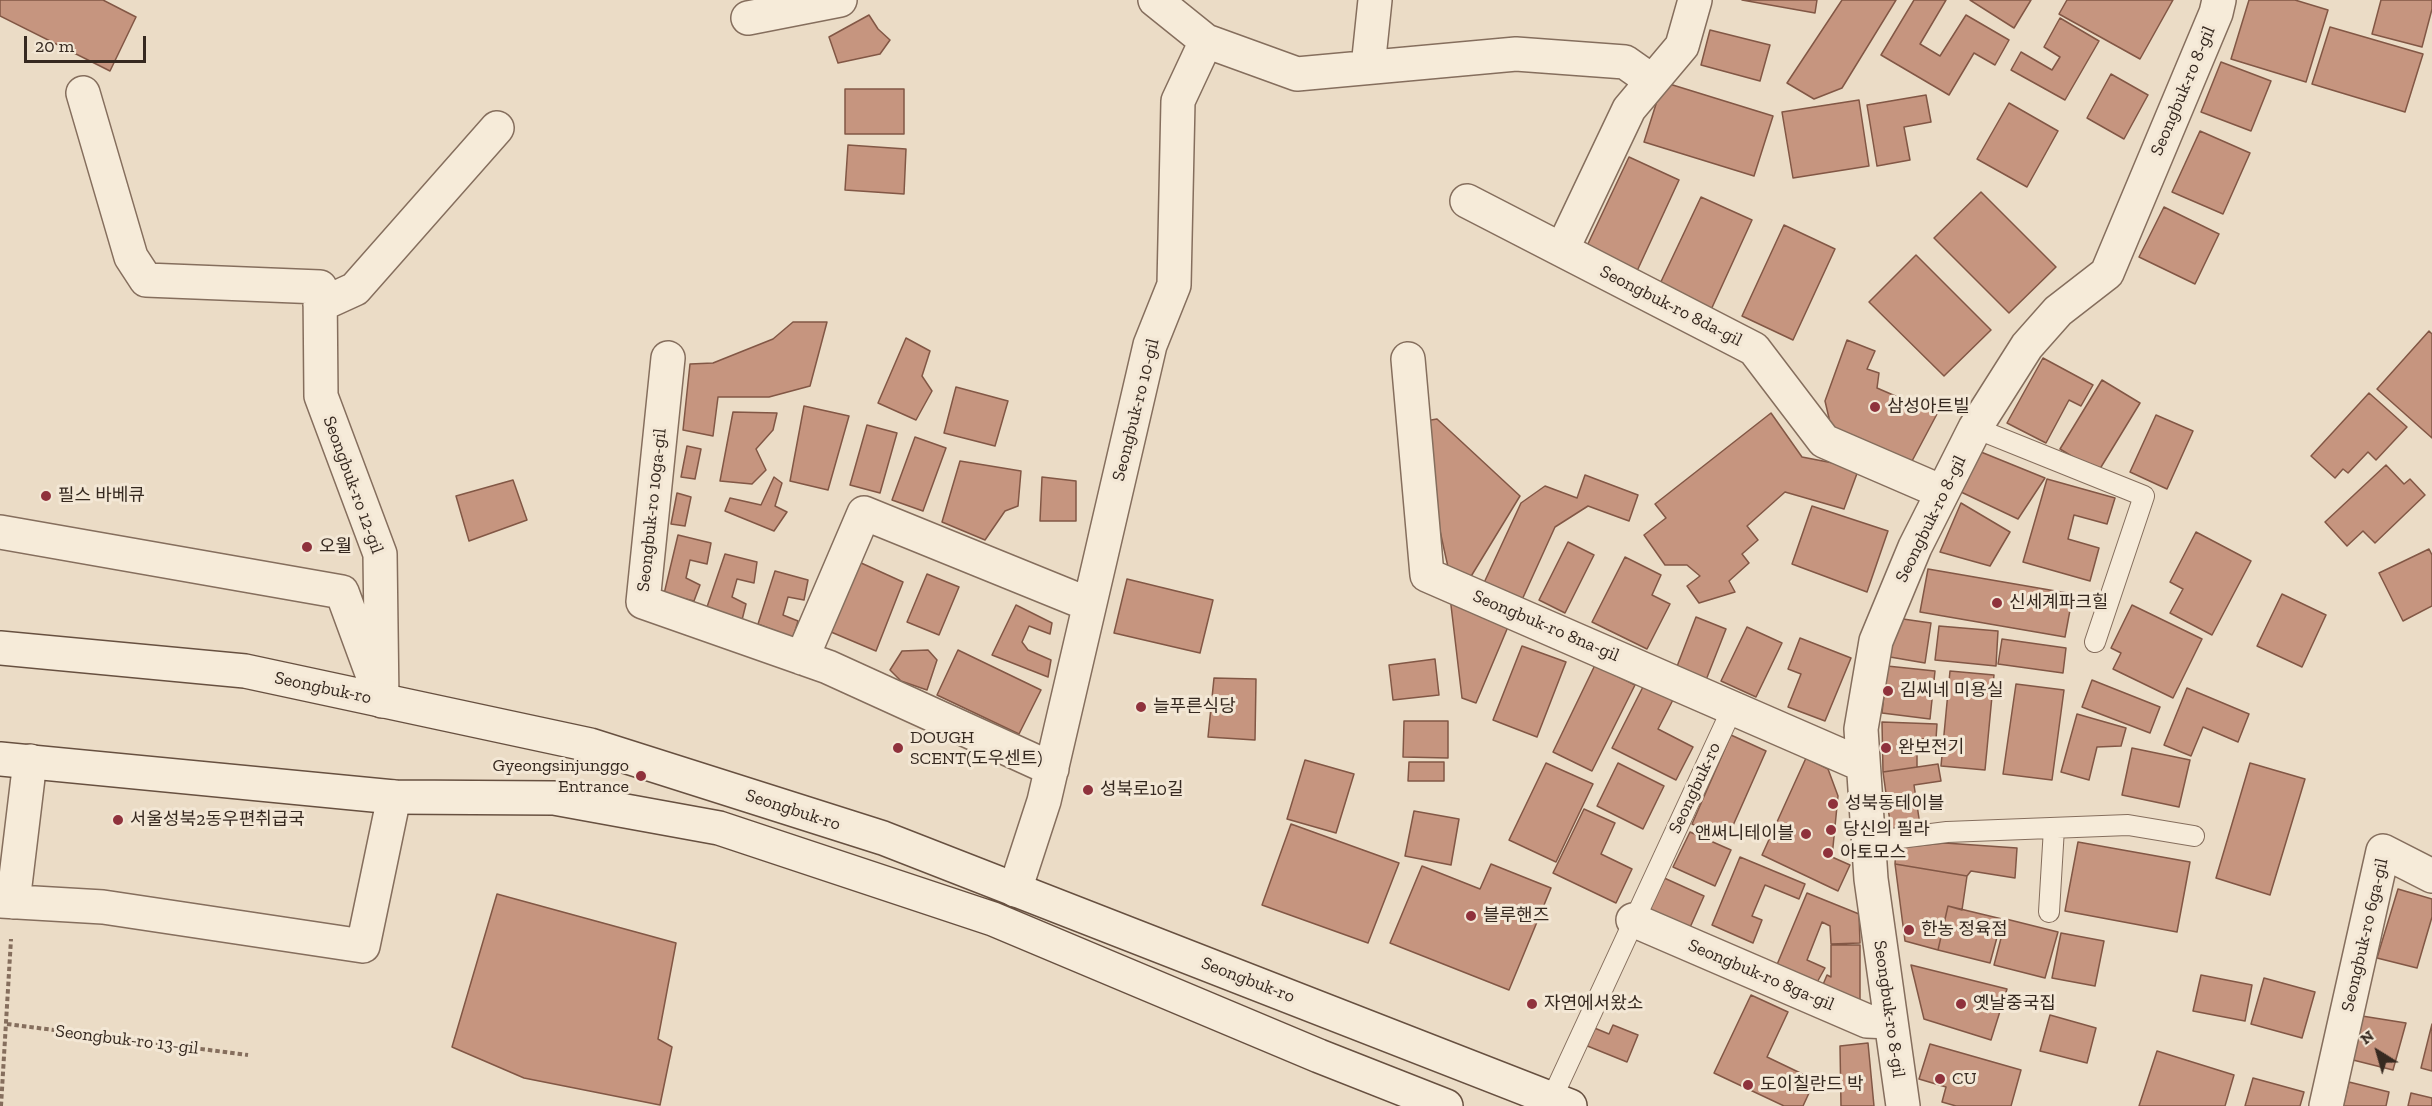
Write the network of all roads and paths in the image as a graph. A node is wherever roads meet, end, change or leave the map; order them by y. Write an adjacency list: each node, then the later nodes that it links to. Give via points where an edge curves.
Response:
1 (840, 0): 6 (street)
2 (1155, 0): 7 (street)
3 (1375, 0): 8 (street)
4 (1695, 0): 9 (street, via 1682,46)
5 (2219, 0): 17 (street, Seongbuk-ro 8-gil, via 2107,273 2058,311 2027,346)
6 (748, 18)
7 (1206, 41): 8 (street, via 1297,74); 20 (street, Seongbuk-ro 10-gil, via 1178,101 1174,285 1150,345)
8 (1368, 67): 9 (street, via 1516,54 1625,62)
9 (1652, 81): 13 (street, via 1629,109)
10 (83, 93): 14 (street, via 132,256 147,280 320,287)
11 (497, 128): 14 (street, via 355,289)
12 (1467, 201): 13 (street, Seongbuk-ro 8da-gil)
13 (1562, 250): 18 (street, Seongbuk-ro 8da-gil, via 1754,349 1824,441)
14 (320, 305): 24 (street, Seongbuk-ro 12-gil, via 321,396 380,554)
15 (668, 358): 23 (street, Seongbuk-ro 10ga-gil, via 643,602)
16 (1408, 358): 25 (street, Seongbuk-ro 8na-gil, via 1427,575)
17 (1975, 428): 18 (street, Seongbuk-ro 8-gil); 21 (lane, via 2144,495)
18 (1942, 492): 27 (street, Seongbuk-ro 8-gil, via 1876,641 1861,729)
19 (0, 532): 24 (street, via 342,592)
20 (1088, 604): 23 (street, via 864,513); 28 (street, Seongbuk-ro 10-gil)
21 (2095, 642)
22 (0, 648): 24 (street, Seongbuk-ro, via 245,671)
23 (802, 658): 28 (street, Seongbuk-ro 10ga-gil)
24 (382, 701): 34 (street, Seongbuk-ro, via 590,745 883,838)
25 (1733, 707): 27 (street, Seongbuk-ro 8na-gil); 37 (lane, Seongbuk-ro)
26 (15, 760): 29 (street); 35 (street)
27 (1863, 765): 32 (street, Seongbuk-ro 8-gil)
28 (1052, 769): 34 (street, Seongbuk-ro 10-gil)
29 (394, 797): 35 (street, via 363,946 103,907); 43 (street, via 554,798 719,828 993,919)
30 (2054, 828): 31 (lane, via 2128,825); 32 (lane, via 1947,831); 36 (lane)
31 (2194, 836)
32 (1868, 842): 38 (street, Seongbuk-ro 8-gil)
33 (2432, 876): 45 (street, Seongbuk-ro 6ga-gil, via 2382,851)
34 (1015, 890): 41 (street, Seongbuk-ro)
35 (6, 901): 39 (path)
36 (2049, 912)
37 (1633, 920): 38 (street, Seongbuk-ro 8ga-gil, via 1867,1021); 41 (lane, Seongbuk-ro)
38 (1890, 1022): 44 (street, Seongbuk-ro 8-gil)
39 (7, 1024): 40 (path, Seongbuk-ro 13-gil); 42 (path)
40 (248, 1055)
41 (1561, 1102)
42 (1, 1106)
43 (1446, 1106)
44 (1903, 1106)
45 (2326, 1106)

